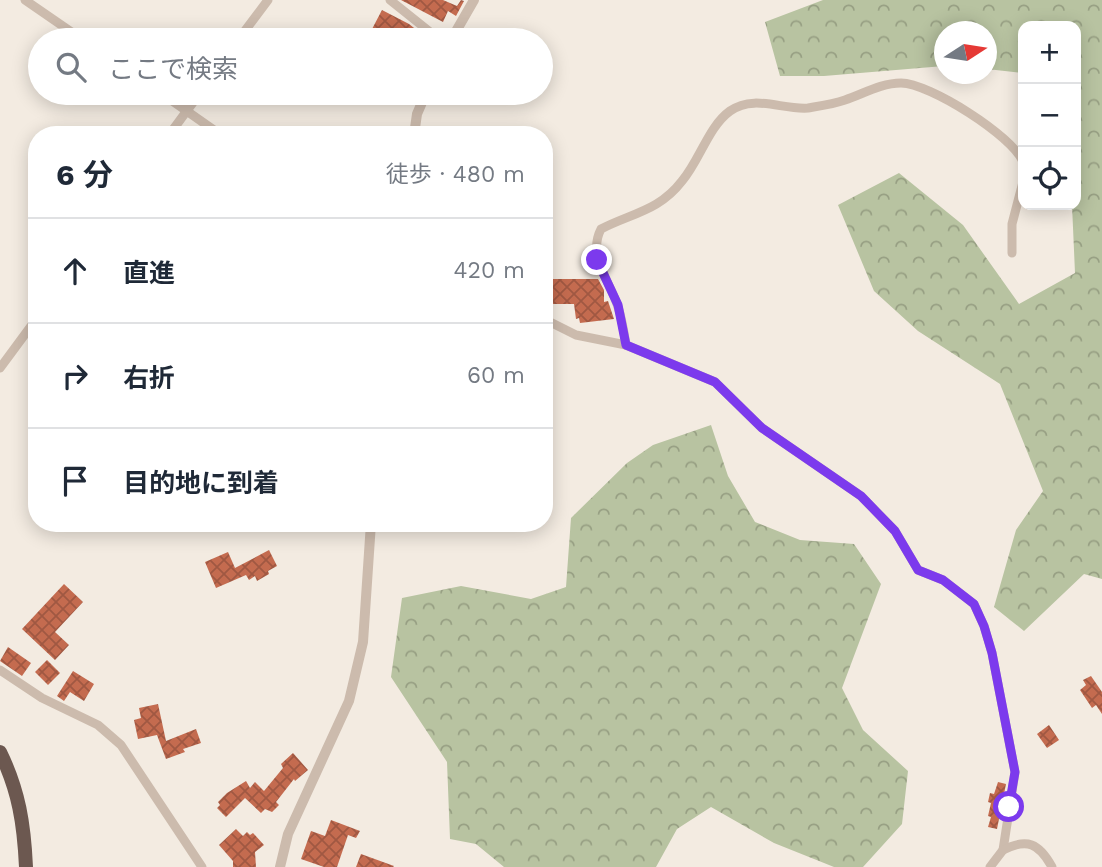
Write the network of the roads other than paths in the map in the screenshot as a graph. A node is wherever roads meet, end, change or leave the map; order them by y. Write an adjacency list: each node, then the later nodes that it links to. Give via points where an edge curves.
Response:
1 (24, 0): 5 (street)
2 (268, 0): 6 (street)
3 (390, 0): 7 (street)
4 (474, 0): 8 (street)
5 (65, 28)
6 (247, 28)
7 (425, 28)
8 (458, 28)
9 (179, 105): 12 (street)
10 (190, 105): 12 (street)
11 (421, 105): 15 (street)
12 (186, 110): 13 (street); 14 (street)
13 (175, 126)
14 (209, 126)
15 (415, 126)
16 (1018, 151): 21 (street, via 965,111 914,85 900,83 808,108 743,104 717,125 672,193 654,207 601,229 596,240 597,260 618,305)
17 (1018, 201): 18 (street)
18 (1012, 253)
19 (553, 324): 21 (street, via 576,335)
20 (28, 330): 22 (street)
21 (626, 345): 26 (street, via 715,382 762,428 861,496 895,531 918,570 943,580 974,604 992,653 1015,772)
22 (0, 368)
23 (370, 532): 29 (street, via 363,642 349,701 288,834)
24 (0, 670): 28 (street, via 42,698 98,725 121,745)
25 (0, 752): 27 (highway, via 13,779 24,827)
26 (1003, 850): 30 (street); 31 (street, via 1017,843 1034,845)
27 (26, 867)
28 (202, 867)
29 (280, 867)
30 (990, 867)
31 (1052, 867)

